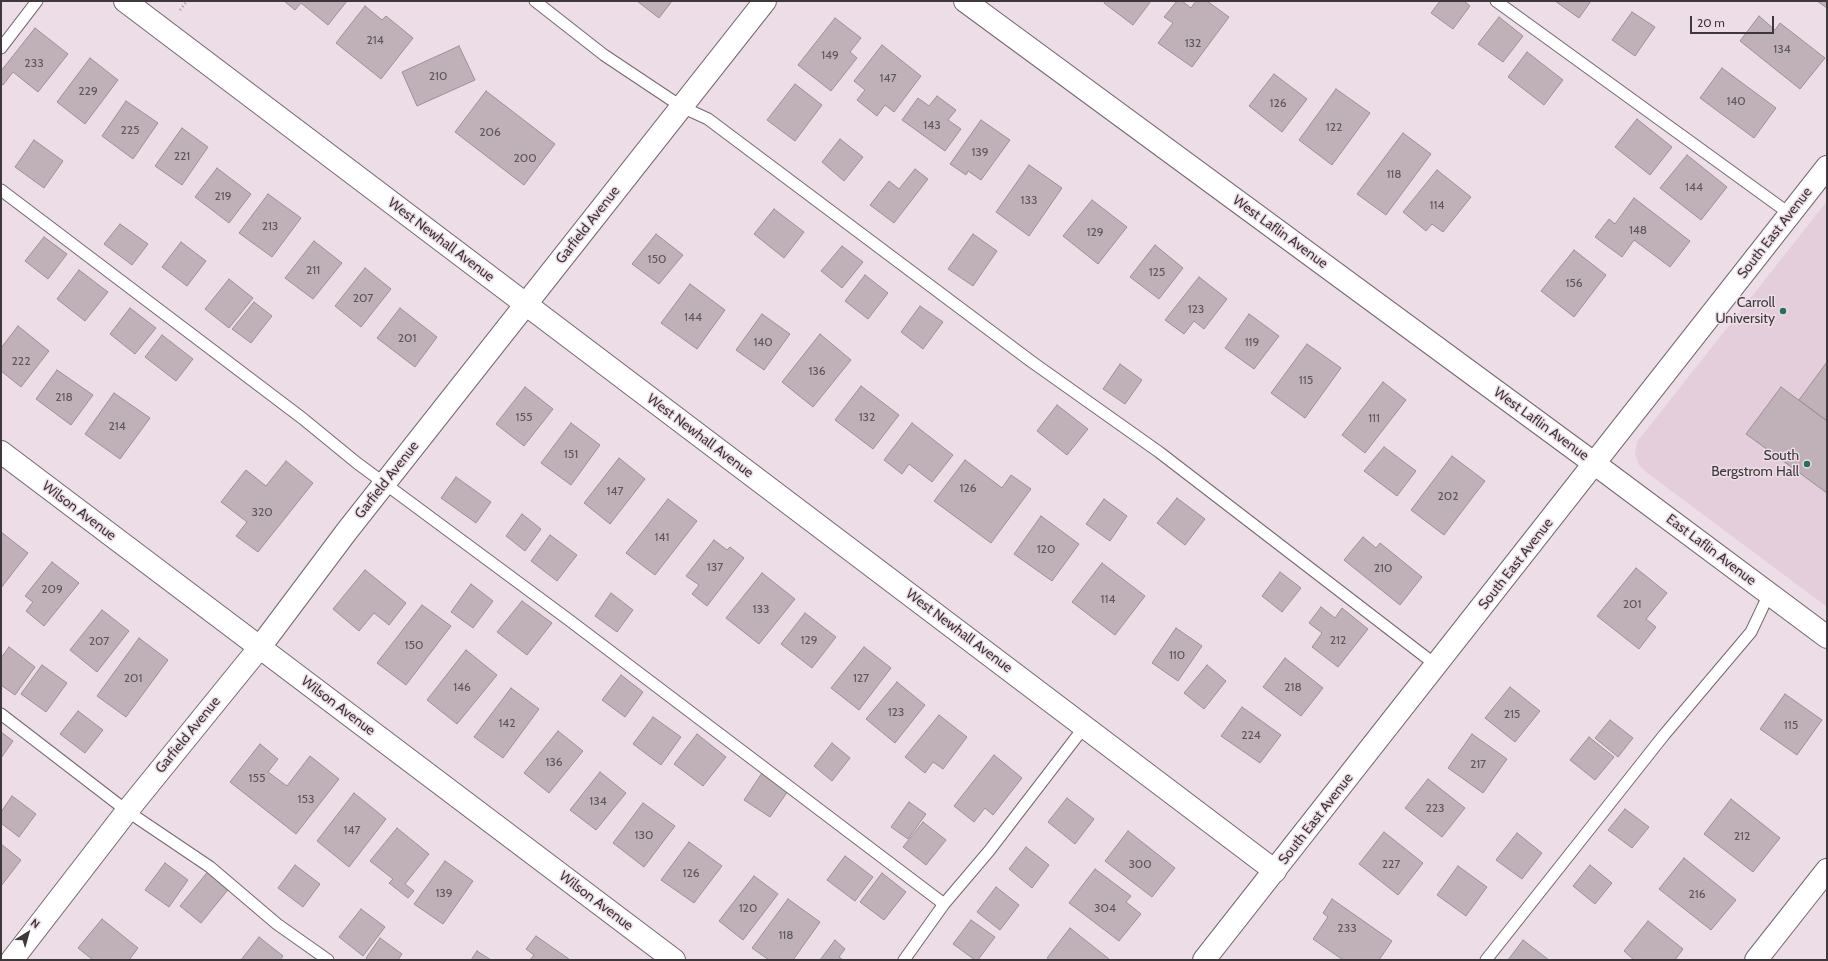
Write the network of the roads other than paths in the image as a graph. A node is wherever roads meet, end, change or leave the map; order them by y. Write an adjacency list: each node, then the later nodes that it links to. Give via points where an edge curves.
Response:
1 (37, 1): 7 (lane)
2 (125, 1): 12 (street, West Newhall Avenue)
3 (535, 1): 8 (lane, via 604,55)
4 (765, 1): 8 (street, Garfield Avenue)
5 (965, 1): 14 (street, West Laflin Avenue)
6 (1496, 1): 11 (lane)
7 (1, 48)
8 (682, 107): 12 (street, Garfield Avenue); 19 (lane, via 708,119 1032,362 1159,452)
9 (1827, 167): 11 (street, South East Avenue)
10 (1, 190): 15 (lane)
11 (1790, 214): 14 (street, South East Avenue)
12 (526, 304): 15 (street, Garfield Avenue); 21 (street, West Newhall Avenue)
13 (1, 452): 18 (street, Wilson Avenue)
14 (1595, 464): 16 (street, East Laflin Avenue); 19 (street, South East Avenue)
15 (385, 483): 18 (street, Garfield Avenue); 25 (lane)
16 (1769, 594): 17 (street, East Laflin Avenue); 31 (lane, via 1752,632 1664,735)
17 (1827, 637)
18 (260, 647): 22 (street, Garfield Avenue); 28 (street, Wilson Avenue)
19 (1436, 665): 24 (street, South East Avenue)
20 (1, 714): 22 (lane)
21 (1085, 726): 24 (street, West Newhall Avenue); 25 (lane, via 989,851)
22 (127, 811): 26 (street, Garfield Avenue); 27 (lane, via 210,867 277,924)
23 (1827, 870): 32 (street)
24 (1275, 871): 30 (street, South East Avenue)
25 (944, 904): 29 (lane)
26 (12, 960)
27 (328, 960)
28 (674, 960)
29 (904, 960)
30 (1204, 960)
31 (1486, 960)
32 (1756, 960)

